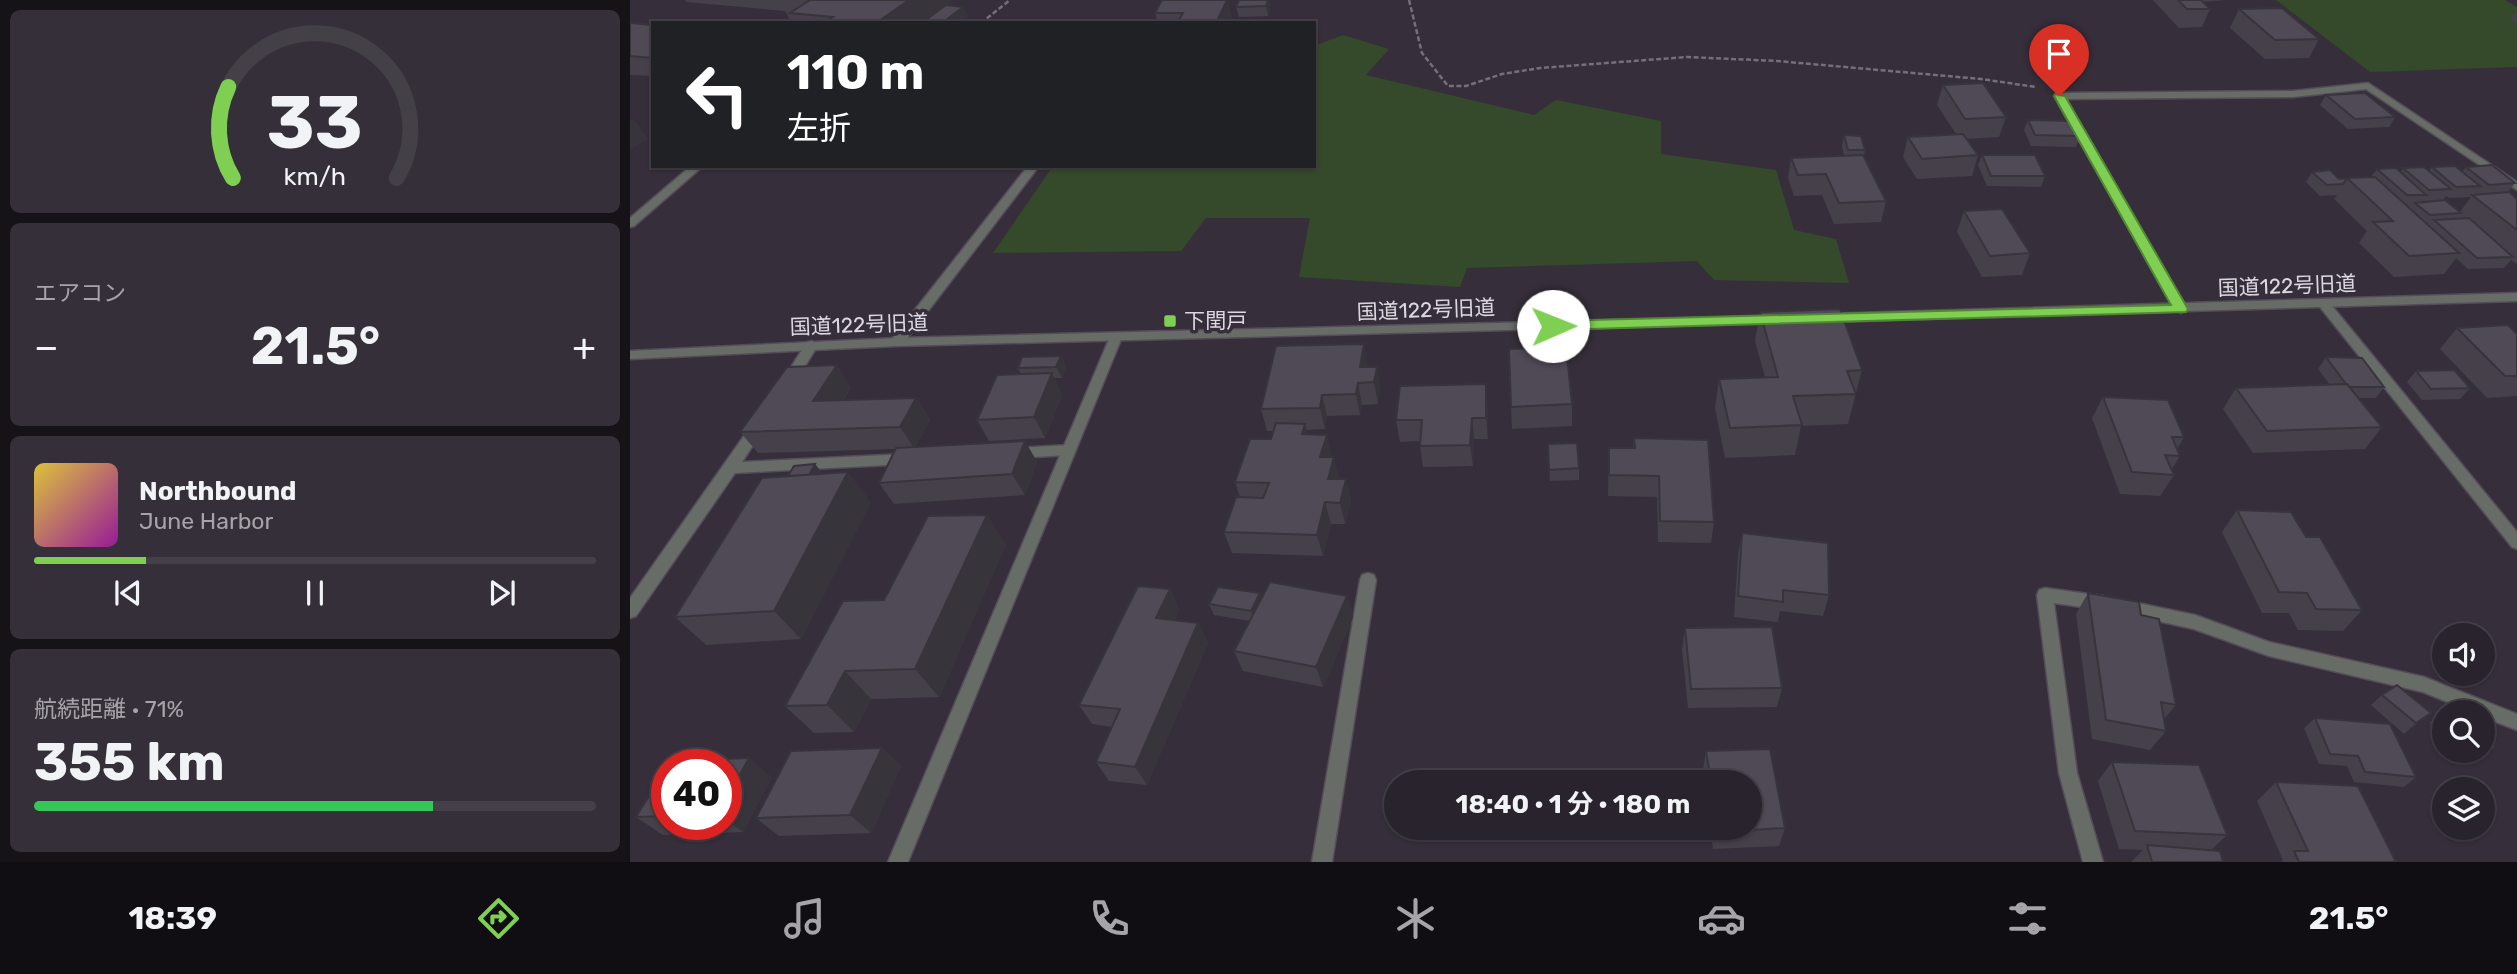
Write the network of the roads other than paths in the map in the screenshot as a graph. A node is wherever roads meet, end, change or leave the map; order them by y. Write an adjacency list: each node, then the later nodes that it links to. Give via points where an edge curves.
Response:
1 (696, 168): 4 (street)
2 (1032, 168): 9 (street)
3 (2517, 187): 7 (street, via 2368,86 2293,94 2059,96)
4 (630, 224)
5 (2517, 298): 6 (street, 国道122号旧道)
6 (2324, 304): 7 (street, 国道122号旧道); 18 (street)
7 (2181, 309): 8 (street, 国道122号旧道)
8 (1116, 337): 9 (street, 国道122号旧道); 14 (street)
9 (897, 342): 10 (street, 国道122号旧道)
10 (812, 345): 11 (street, 国道122号旧道); 12 (street)
11 (630, 355)
12 (783, 390)
13 (768, 412): 17 (street)
14 (1069, 450): 15 (street); 22 (street)
15 (1002, 453)
16 (920, 458): 17 (street)
17 (732, 468): 20 (street)
18 (2517, 542)
19 (1368, 580): 23 (street)
20 (630, 611)
21 (2517, 722): 24 (street, via 2424,685 2269,649 2195,622 2045,595 2068,773)
22 (898, 862)
23 (1322, 862)
24 (2093, 862)

